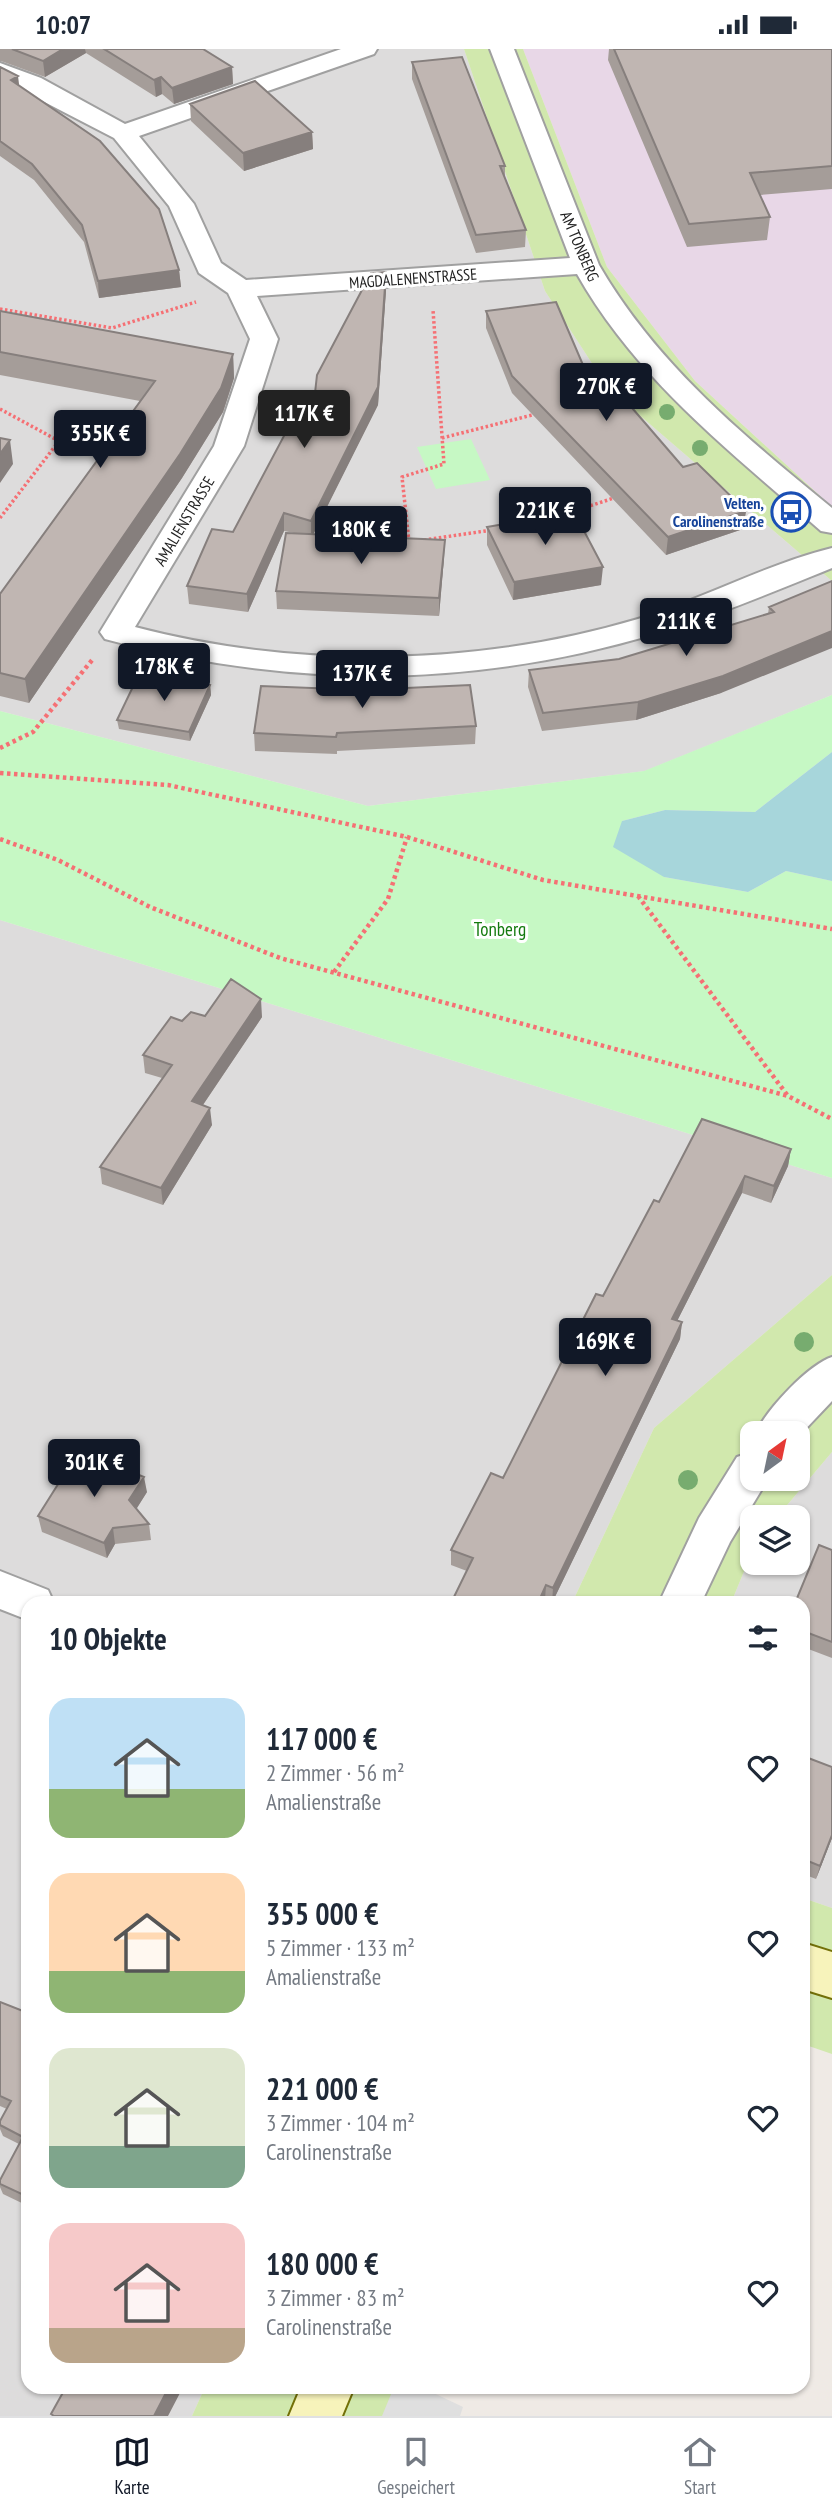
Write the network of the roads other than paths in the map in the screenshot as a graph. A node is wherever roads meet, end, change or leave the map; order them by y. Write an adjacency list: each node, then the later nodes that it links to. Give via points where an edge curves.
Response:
1 (365, 49): 4 (street)
2 (502, 49): 5 (street, AM TONBERG)
3 (0, 70): 4 (street, AMALIENSTRASSE)
4 (123, 133): 6 (street, AMALIENSTRASSE, via 181,204 209,267)
5 (586, 265): 6 (street, MAGDALENENSTRASSE); 7 (street, AM TONBERG, via 600,292 673,381 745,452)
6 (240, 289): 8 (street, AMALIENSTRASSE, via 264,339 229,446 116,632 160,646 287,664 412,664 513,655 623,633)
7 (832, 524)
8 (832, 557)
9 (832, 1374): 10 (street)
10 (787, 1421)
11 (740, 1489): 13 (street)
12 (0, 1590): 14 (street)
13 (683, 1596)
14 (21, 1598)
15 (810, 1968): 16 (street)
16 (832, 1975)
17 (325, 2394): 18 (street)
18 (315, 2416)

